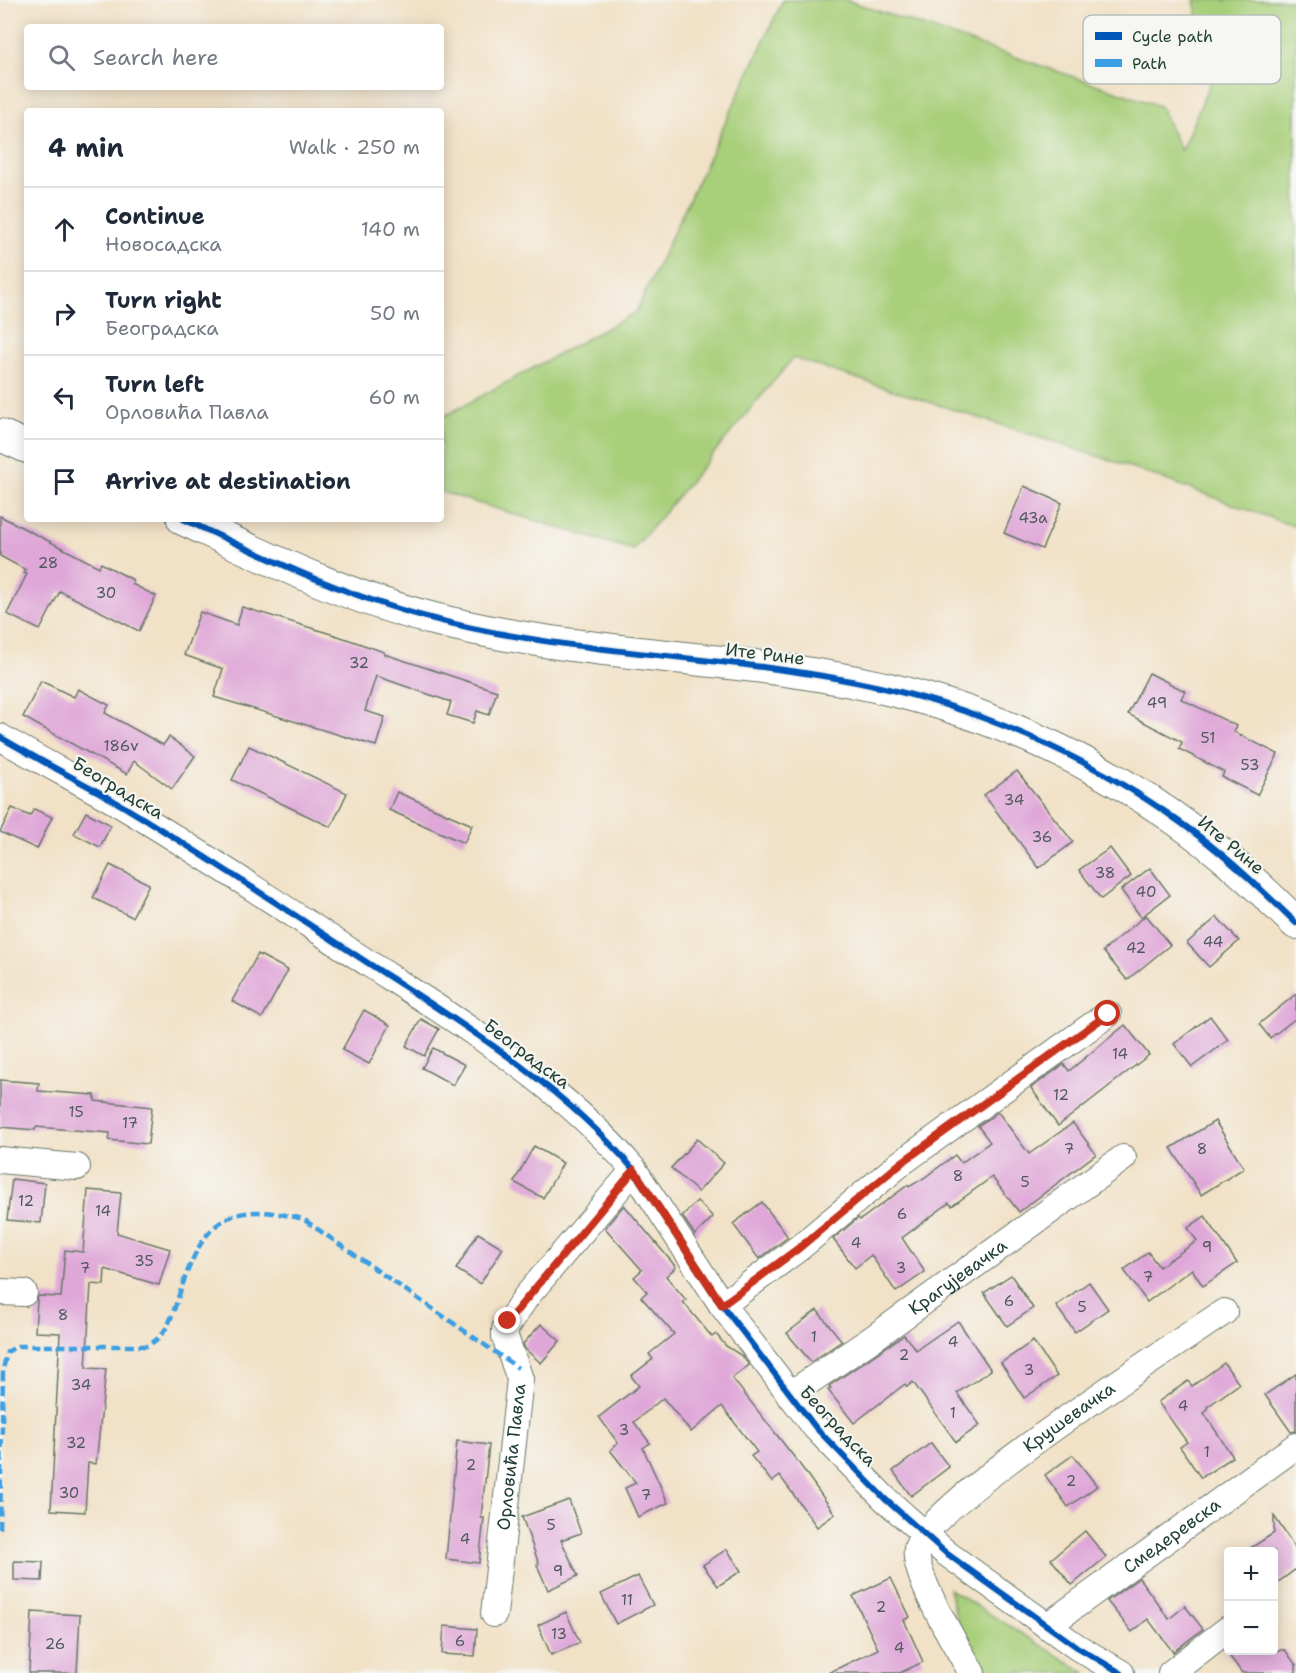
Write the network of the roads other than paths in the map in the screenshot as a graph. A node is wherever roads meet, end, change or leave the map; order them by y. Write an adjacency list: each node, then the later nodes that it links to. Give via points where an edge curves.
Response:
1 (0, 435): 2 (street)
2 (24, 446)
3 (190, 522): 5 (street, Ите Рине, via 344,590 431,619 558,642 847,681 979,715 1087,765 1174,818 1217,851)
4 (0, 737): 10 (street, Београдска, via 121,805 447,1014 552,1090)
5 (1296, 923)
6 (1108, 1014): 11 (street, via 901,1163 799,1248)
7 (1123, 1158): 13 (street, Крагујевачка)
8 (0, 1160): 9 (street)
9 (77, 1167)
10 (634, 1170): 11 (street, Београдска); 16 (street, Орловића Павла, via 526,1297 505,1329 520,1379)
11 (722, 1305): 13 (street, Београдска)
12 (1224, 1312): 15 (street, Крушевачка, via 1047,1433 979,1484)
13 (789, 1395): 15 (street, Београдска, via 816,1428)
14 (1296, 1446): 17 (street, Смедеревска)
15 (923, 1534): 17 (street, Београдска); 19 (street, via 916,1551 918,1561 932,1600)
16 (494, 1614)
17 (1047, 1626): 20 (street, Београдска)
18 (1224, 1632): 21 (street)
19 (972, 1673)
20 (1121, 1673)
21 (1171, 1673)

